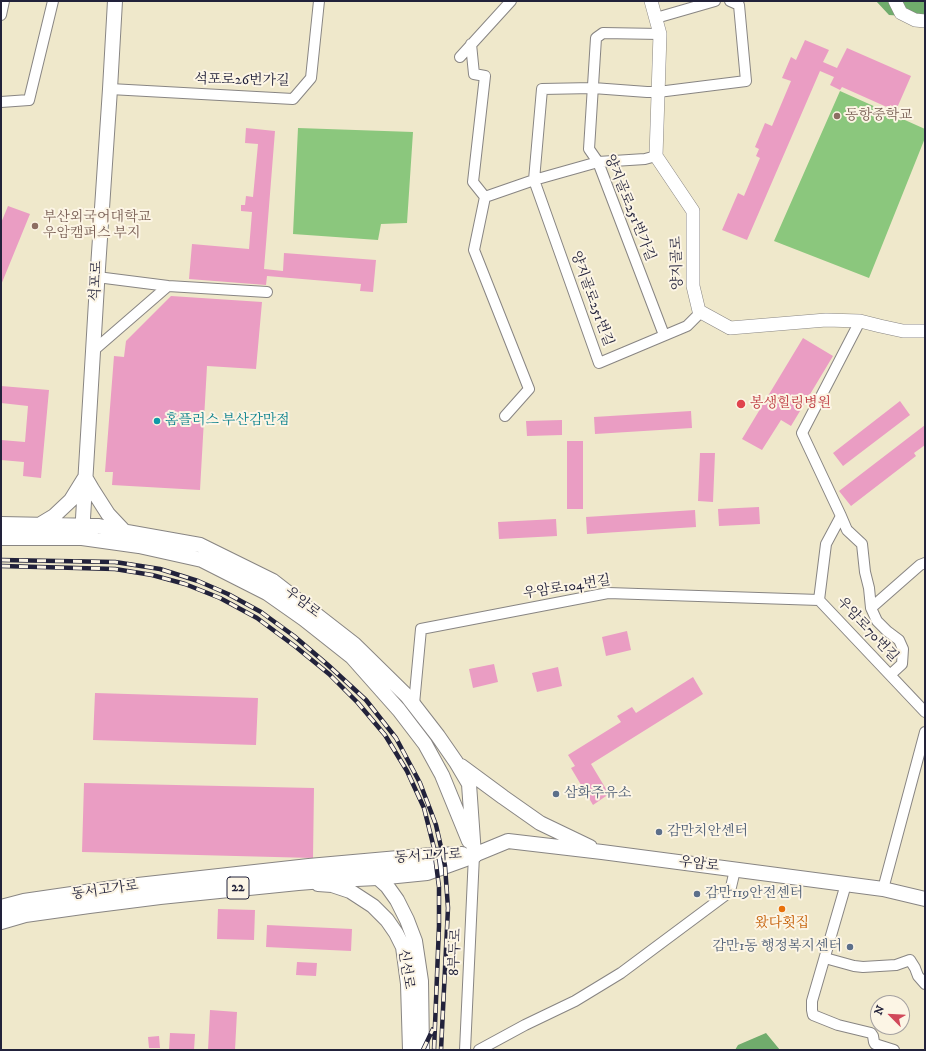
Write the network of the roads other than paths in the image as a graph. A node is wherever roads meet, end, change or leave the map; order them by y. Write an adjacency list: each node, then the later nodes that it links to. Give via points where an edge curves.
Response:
1 (4, 1): 10 (street)
2 (53, 1): 19 (street, via 29,100)
3 (115, 1): 17 (main road, 석포로)
4 (319, 1): 17 (street, 석포로26번가길, via 312,78 293,99)
5 (511, 1): 14 (street)
6 (651, 1): 11 (street)
7 (715, 1): 11 (street)
8 (730, 1): 18 (street, via 739,5 746,81)
9 (895, 1): 12 (street, via 901,13 915,20)
10 (1, 15)
11 (656, 18): 13 (street)
12 (925, 21)
13 (660, 34): 16 (street, 양지골로251번가길, via 603,33 596,38); 18 (street)
14 (471, 44): 15 (street); 23 (street, via 474,74 485,76 473,182)
15 (460, 57)
16 (593, 88): 18 (street); 21 (street, 양지골로251번가길, via 589,149); 22 (street, 양지골로251번길, via 542,89)
17 (110, 89): 24 (main road, 석포로)
18 (658, 92): 20 (street)
19 (1, 102)
20 (656, 156): 21 (street); 27 (street, 양지골로, via 693,211 693,286)
21 (598, 162): 22 (street); 30 (street, 양지골로251번가길)
22 (534, 180): 23 (street); 30 (street, 양지골로251번길, via 599,363)
23 (485, 198): 32 (street, via 474,250 529,389)
24 (97, 277): 25 (street); 31 (main road, 석포로)
25 (168, 286): 26 (street); 31 (street)
26 (267, 292)
27 (701, 312): 28 (street, via 730,328 826,320); 30 (street, 양지골로251번길, via 687,326)
28 (860, 321): 29 (street, via 903,331); 34 (street, via 802,433)
29 (925, 331)
30 (664, 336)
31 (93, 351): 33 (main road, 석포로)
32 (505, 416)
33 (86, 476): 36 (main road, via 70,500 54,516); 37 (main road, 석포로); 38 (main road, via 108,514)
34 (841, 516): 41 (street, 우암로70번길, via 826,544); 42 (street, via 847,530 862,544)
35 (1, 524): 36 (main road, 우암로)
36 (39, 525): 37 (main road, 우암로)
37 (82, 532): 38 (main road, 우암로, via 99,526); 39 (main road, 우암로); 49 (main road, 우암로, via 202,560 267,593 352,657 425,744 442,775)
38 (124, 532): 44 (main road, 우암로, via 200,546 273,581 354,644)
39 (1, 538)
40 (925, 563): 42 (street)
41 (820, 600): 43 (street, 우암로70번길); 44 (street, 우암로104번길, via 608,593 421,629)
42 (871, 608): 43 (street, 우암로70번길, via 877,621 899,640 903,649 902,664)
43 (890, 675): 45 (street, 우암로70번길)
44 (414, 704): 47 (main road, 우암로)
45 (925, 712)
46 (925, 732): 55 (street)
47 (456, 762): 48 (main road, via 540,823); 49 (main road, 우암로, via 469,784)
48 (602, 852): 49 (main road, 우암로, via 508,841); 51 (main road, 우암로)
49 (474, 855): 50 (main road, 동서고가로 / 22); 52 (main road, 동서고가로 / 22, via 427,872); 64 (street, 8부두로)
50 (351, 863): 52 (main road, 신선로); 57 (main road, 동서고가로 / 22, via 120,888 24,902)
51 (735, 870): 54 (main road, 우암로); 65 (street, via 727,894 621,974 575,1001)
52 (377, 877): 53 (main road, 동서고가로 / 22); 60 (main road, 신선로, via 397,900 415,941)
53 (298, 882): 58 (main road, 동서고가로 / 22, via 89,904 25,914); 60 (main road, 신선로, via 332,885 373,906 396,933)
54 (846, 884): 55 (main road, 우암로); 59 (street)
55 (883, 889): 56 (main road, 우암로)
56 (925, 899)
57 (1, 908)
58 (1, 921)
59 (825, 958): 61 (street, via 854,966 896,965 910,960); 66 (street, via 812,1001 813,1015 838,1025 871,1033 875,1044)
60 (415, 983): 62 (main road, 신선로); 63 (main road, 신선로)
61 (925, 984)
62 (410, 1050)
63 (422, 1050)
64 (465, 1050)
65 (479, 1050)
66 (894, 1050)

